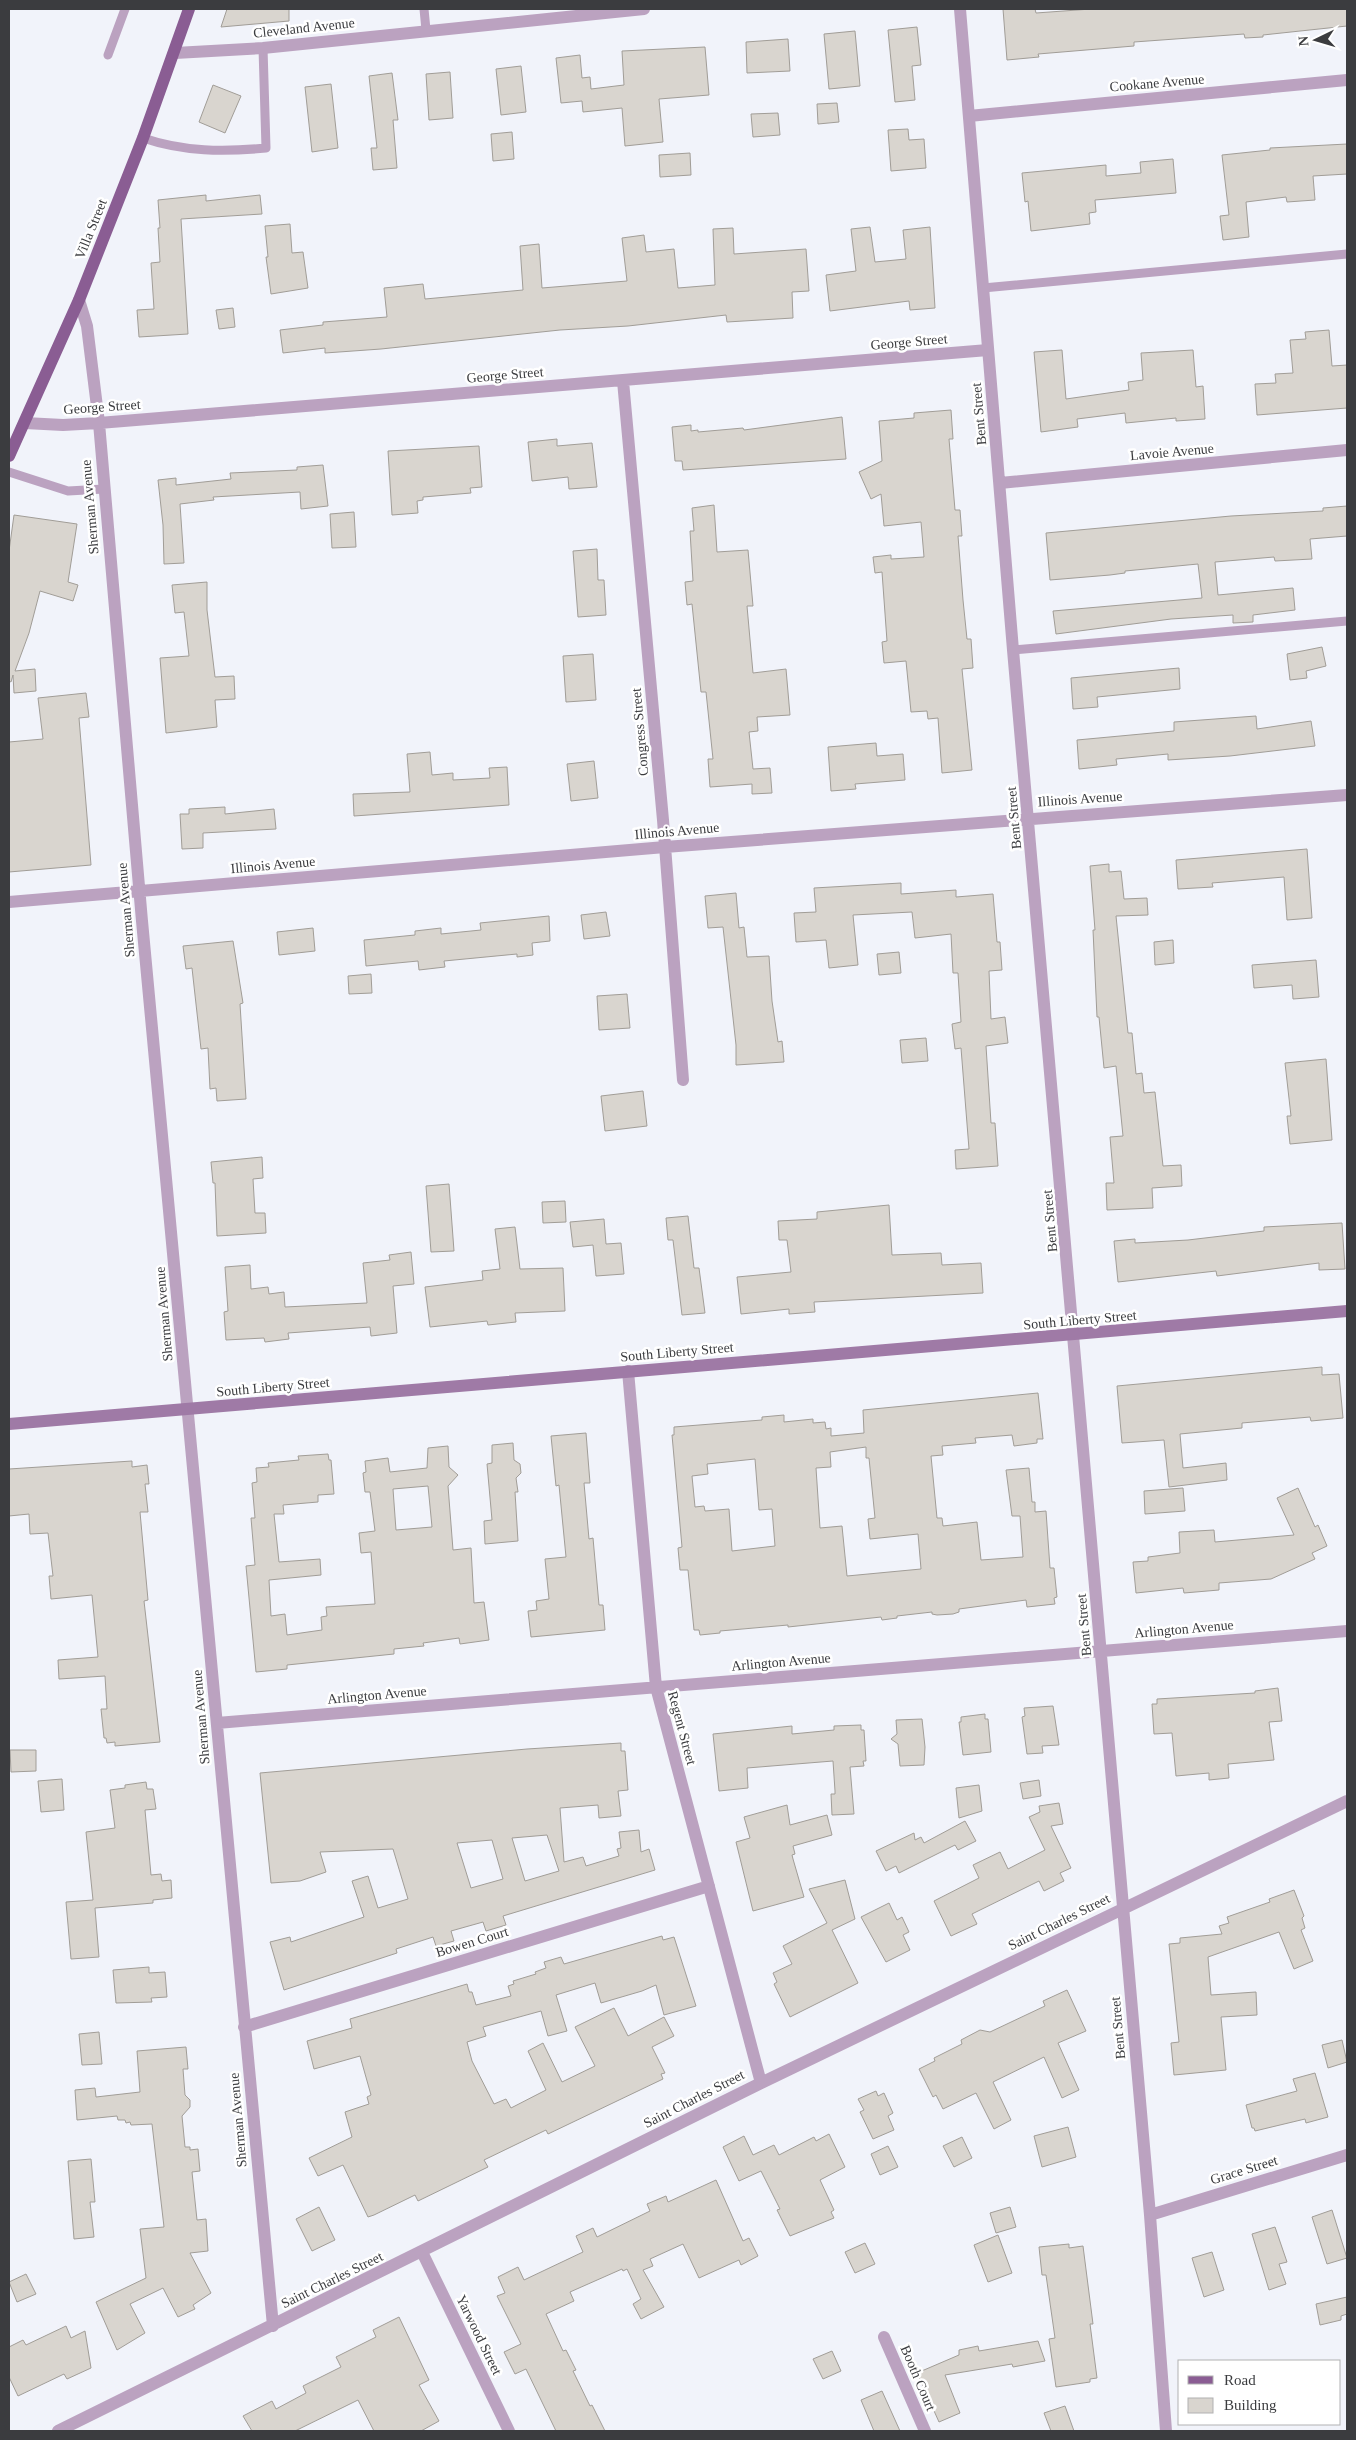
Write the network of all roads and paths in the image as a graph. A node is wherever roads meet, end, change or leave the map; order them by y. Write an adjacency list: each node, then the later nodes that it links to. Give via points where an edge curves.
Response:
1 (124, 9): 10 (lane)
2 (189, 9): 9 (main road, Villa Street)
3 (424, 9): 7 (lane)
4 (644, 9): 6 (street, Cleveland Avenue)
5 (960, 9): 12 (street, Bent Street)
6 (586, 11): 7 (street, Cleveland Avenue)
7 (426, 30): 8 (street, Cleveland Avenue)
8 (263, 48): 9 (street, Cleveland Avenue); 13 (lane, via 266,148 222,152 167,146)
9 (175, 53): 13 (main road, Villa Street)
10 (108, 55)
11 (1347, 80): 12 (street, Cookane Avenue)
12 (969, 116): 15 (street, Bent Street)
13 (143, 138): 16 (main road, Villa Street)
14 (1347, 254): 15 (lane)
15 (983, 288): 17 (street, Bent Street)
16 (79, 300): 19 (main road, Villa Street); 20 (street, Sherman Avenue, via 87,326)
17 (988, 350): 18 (street, George Street); 24 (street, Bent Street)
18 (623, 381): 20 (street, George Street); 30 (street, Congress Street)
19 (24, 423): 20 (street, George Street); 22 (main road, Villa Street)
20 (99, 423): 25 (street, Sherman Avenue)
21 (1347, 450): 24 (street, Lavoie Avenue)
22 (9, 456)
23 (9, 472): 25 (lane, via 68,491)
24 (1000, 483): 27 (street, Bent Street)
25 (104, 489): 31 (street, Sherman Avenue)
26 (1347, 621): 27 (lane)
27 (1013, 650): 29 (street, Bent Street)
28 (1347, 799): 29 (street, Illinois Avenue)
29 (1029, 818): 30 (street, Illinois Avenue); 35 (street, Bent Street)
30 (665, 847): 31 (street, Illinois Avenue); 33 (street, Congress Street)
31 (139, 891): 32 (street, Illinois Avenue); 37 (street, Sherman Avenue)
32 (9, 902)
33 (683, 1080)
34 (1347, 1311): 35 (main road, South Liberty Street)
35 (1075, 1336): 36 (main road, South Liberty Street); 40 (street, Bent Street)
36 (628, 1372): 37 (main road, South Liberty Street); 41 (street, Regent Street)
37 (187, 1409): 38 (main road, South Liberty Street); 42 (street, Sherman Avenue)
38 (9, 1424)
39 (1347, 1631): 40 (street, Arlington Avenue)
40 (1101, 1652): 41 (street, Arlington Avenue); 45 (street, Bent Street)
41 (656, 1687): 42 (street, Arlington Avenue); 44 (street, Regent Street)
42 (216, 1723): 46 (street, Sherman Avenue)
43 (1347, 1801): 45 (street, Saint Charles Street)
44 (709, 1886): 46 (street, Bowen Court); 47 (street, Regent Street)
45 (1122, 1908): 47 (street, Saint Charles Street); 49 (street, Bent Street)
46 (244, 2026): 51 (street, Sherman Avenue)
47 (760, 2083): 50 (street, Saint Charles Street)
48 (1347, 2155): 49 (street, Grace Street)
49 (1150, 2215): 56 (street, Bent Street)
50 (422, 2252): 51 (street, Saint Charles Street); 54 (street, Yarwood Street)
51 (273, 2326): 53 (street, Saint Charles Street)
52 (884, 2337): 55 (street, Booth Court)
53 (58, 2431)
54 (509, 2431)
55 (925, 2431)
56 (1166, 2431)

